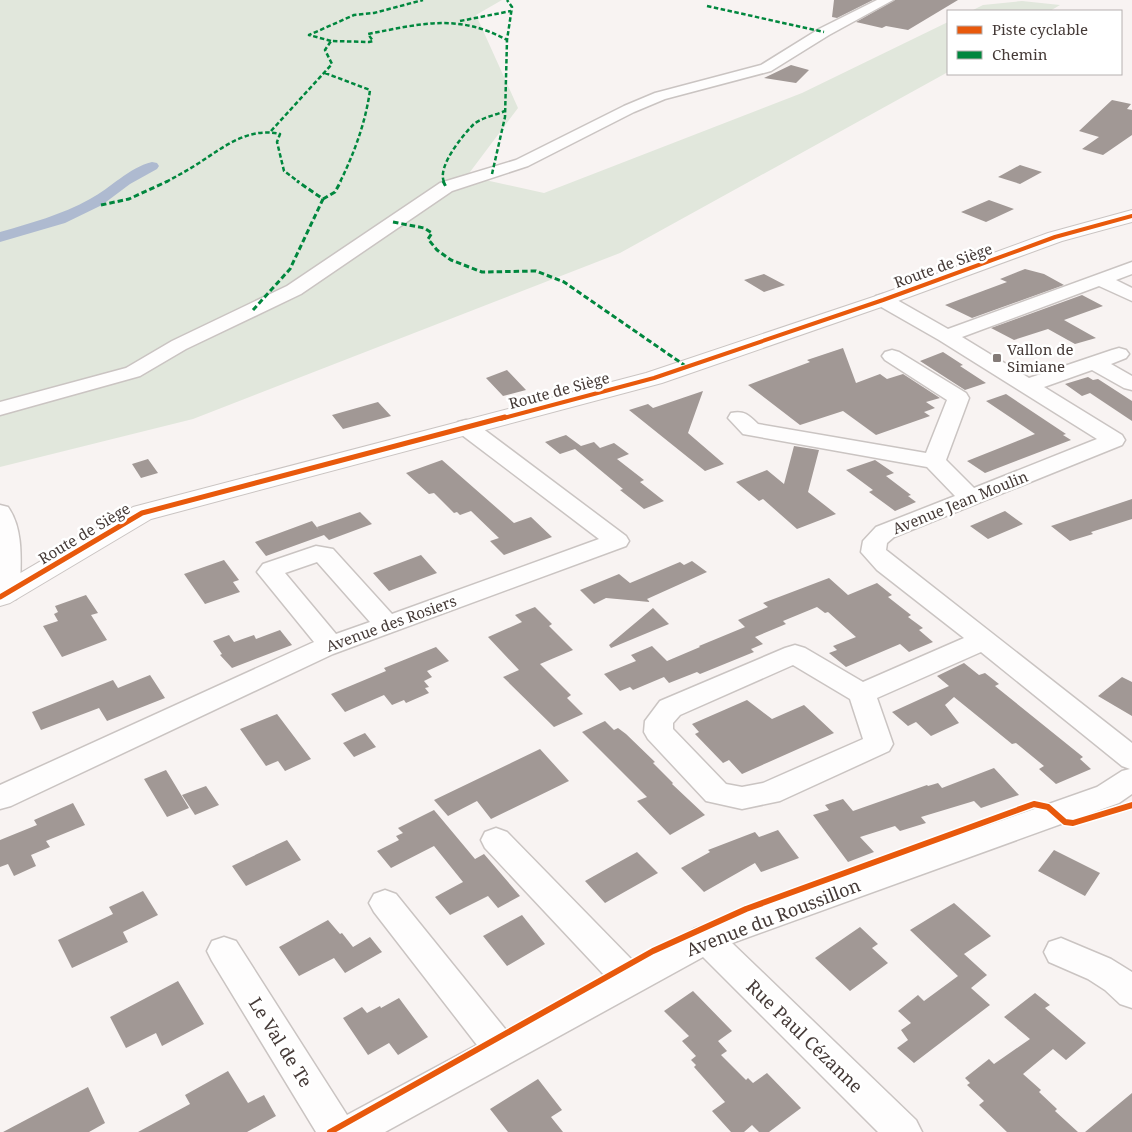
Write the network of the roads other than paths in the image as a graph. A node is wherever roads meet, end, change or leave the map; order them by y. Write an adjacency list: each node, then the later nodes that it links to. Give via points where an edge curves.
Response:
1 (886, 0): 13 (street, via 824,32 766,68 660,96 629,108 522,163 446,187 294,290 179,345 133,372)
2 (1132, 216): 6 (street, Route de Siège, via 1055,237)
3 (1132, 268): 4 (street)
4 (1100, 279): 5 (street); 7 (street)
5 (1132, 295)
6 (882, 300): 7 (street, Avenue Jean Moulin); 15 (street, Route de Siège, via 654,378)
7 (946, 336): 12 (street, Avenue Jean Moulin)
8 (1119, 354): 10 (street)
9 (892, 356): 17 (street, via 958,398)
10 (1094, 363): 11 (street); 12 (street)
11 (1131, 384)
12 (1028, 386): 16 (street, Avenue Jean Moulin)
13 (0, 409)
14 (739, 418): 17 (street, via 751,429)
15 (466, 427): 20 (street, Route de Siège, via 142,513); 21 (street, Avenue des Rosiers, via 617,541)
16 (1123, 438): 18 (street, Avenue Jean Moulin)
17 (934, 461): 18 (street)
18 (970, 498): 22 (street, Avenue Jean Moulin, via 885,532 875,541 873,552)
19 (0, 512): 20 (street, via 8,543)
20 (4, 595)
21 (387, 624): 23 (street, Avenue des Rosiers); 23 (street, via 324,554 275,567 270,572)
22 (984, 640): 24 (street); 25 (street, Avenue Jean Moulin)
23 (331, 645): 27 (street, Avenue des Rosiers)
24 (862, 694): 24 (street, via 795,654 670,708 658,721 658,732 717,793 742,798 769,793 878,744)
25 (1132, 759)
26 (1132, 779): 30 (street, Avenue du Roussillon, via 1108,795)
27 (4, 792)
28 (496, 840): 33 (street)
29 (385, 903): 35 (street)
30 (706, 939): 33 (street, Avenue du Roussillon); 38 (street, Rue Paul Cézanne)
31 (224, 952): 36 (street, Le Val de Te)
32 (1062, 952): 34 (street, via 1108,973)
33 (630, 980): 35 (street, Avenue du Roussillon)
34 (1132, 994)
35 (501, 1050): 37 (street, Avenue du Roussillon)
36 (337, 1132)
37 (350, 1132)
38 (903, 1132)

